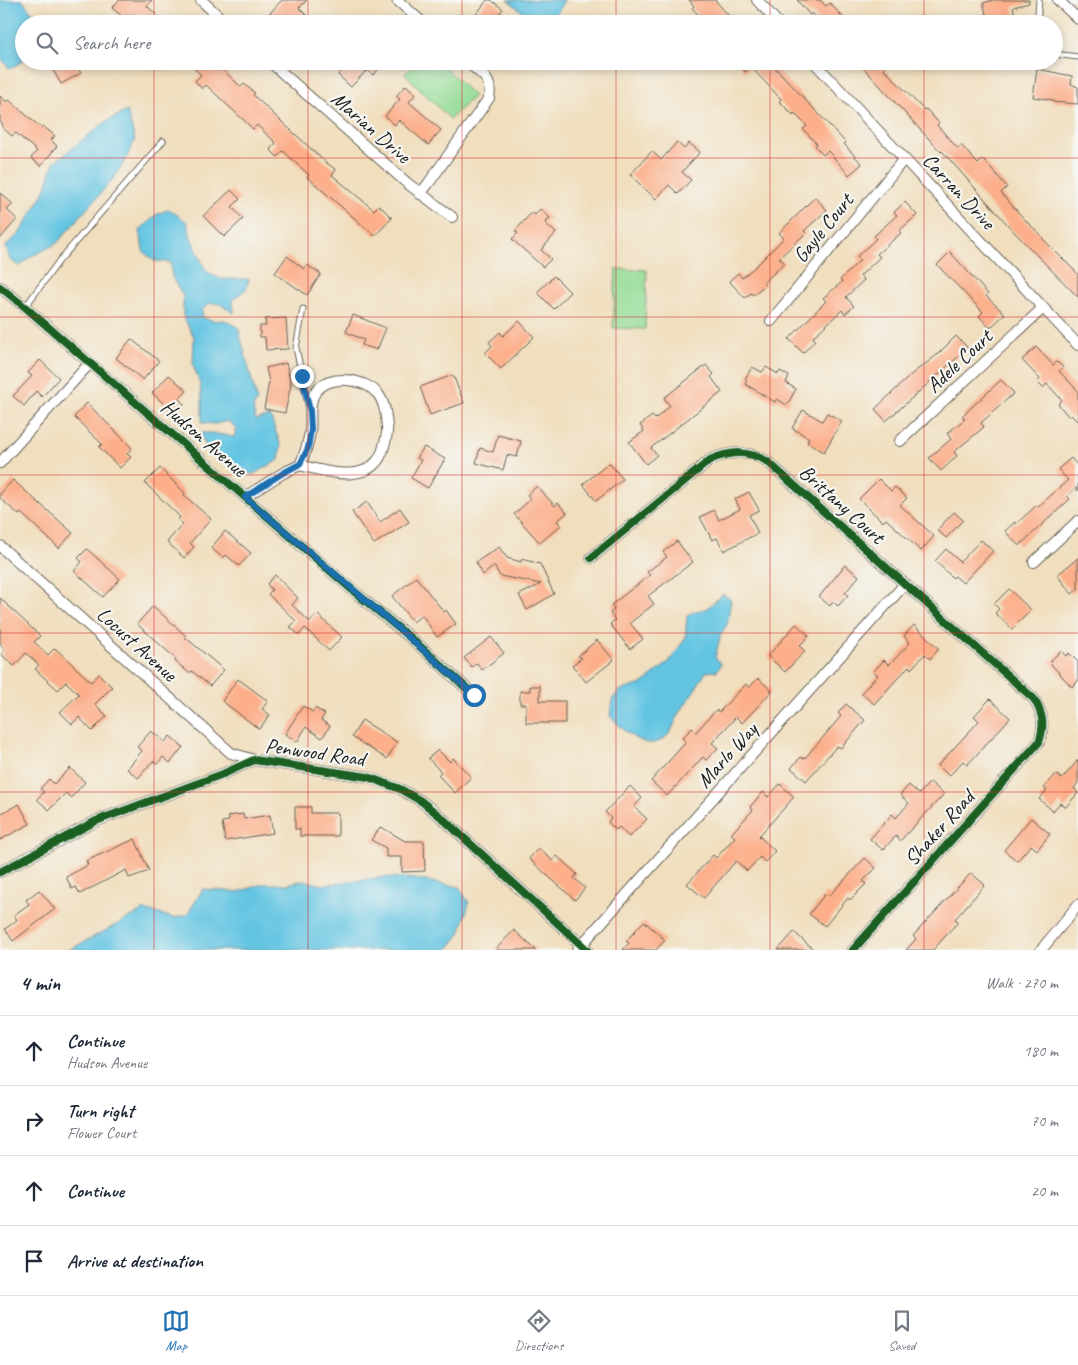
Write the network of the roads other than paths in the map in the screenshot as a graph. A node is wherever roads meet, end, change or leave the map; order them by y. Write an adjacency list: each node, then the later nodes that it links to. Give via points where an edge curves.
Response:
1 (201, 0): 6 (street)
2 (397, 0): 7 (street)
3 (756, 0): 8 (street)
4 (1039, 0): 9 (lane)
5 (1058, 0): 10 (street)
6 (217, 15)
7 (414, 15)
8 (770, 15)
9 (1038, 15)
10 (1078, 19)
11 (1063, 55): 12 (lane)
12 (1078, 57)
13 (279, 70): 18 (street, Marian Drive)
14 (476, 70): 18 (street, via 488,81 491,88 489,98)
15 (822, 70): 17 (street, Carran Drive)
16 (163, 141): 21 (lane, via 58,261)
17 (904, 159): 22 (street, Carran Drive); 24 (street, Gayle Court)
18 (420, 194): 19 (street, Marian Drive)
19 (452, 217)
20 (0, 287): 21 (street, Hudson Avenue)
21 (25, 307): 26 (street, Hudson Avenue)
22 (1043, 308): 25 (street, Carran Drive); 28 (street, Adele Court)
23 (303, 309): 27 (lane, via 296,348)
24 (771, 321)
25 (1078, 346)
26 (90, 363): 29 (street); 31 (street, Hudson Avenue)
27 (310, 411): 30 (street, via 308,448); 30 (street, via 315,392 324,384 347,380 366,386 378,395 386,412 388,432 383,452 373,466 350,474 328,473)
28 (900, 441)
29 (0, 463)
30 (300, 464): 31 (street)
31 (245, 497): 37 (street, Hudson Avenue)
32 (1078, 521): 35 (street)
33 (0, 546): 39 (street, Locust Avenue, via 231,753)
34 (591, 558): 36 (street, Brittany Court, via 710,460 738,452 752,454 768,462)
35 (1034, 562)
36 (905, 584): 38 (street, Brittany Court, via 1034,699 1041,712); 42 (street, Marlo Way)
37 (474, 695)
38 (1042, 724): 43 (street, Shaker Road, via 1039,742)
39 (254, 760): 40 (street, Penwood Road, via 96,821); 42 (street, Penwood Road, via 368,777 421,801)
40 (0, 872)
41 (1078, 905): 44 (street)
42 (582, 948)
43 (852, 950)
44 (1041, 950)

